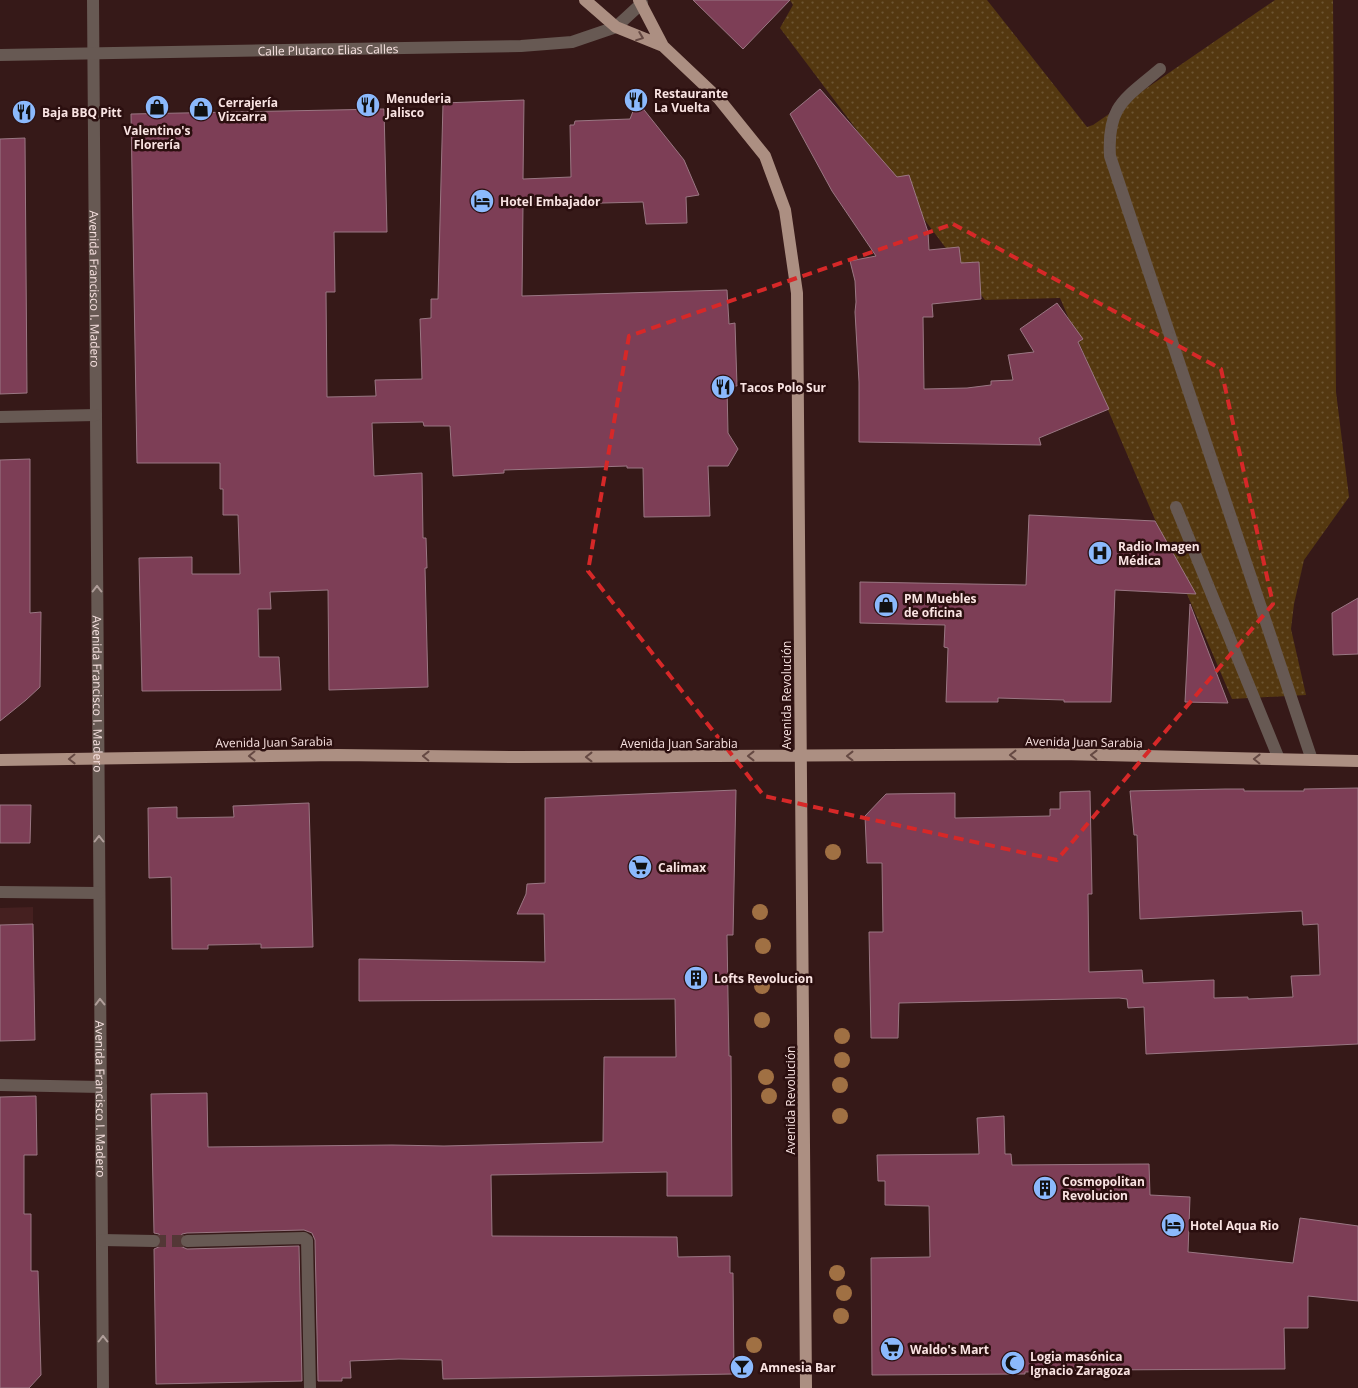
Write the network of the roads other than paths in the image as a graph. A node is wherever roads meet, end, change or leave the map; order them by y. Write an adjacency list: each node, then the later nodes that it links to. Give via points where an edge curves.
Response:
1 (93, 0): 6 (street, Avenida Francisco I. Madero)
2 (585, 0): 4 (main road, Avenida Revolución)
3 (641, 1): 4 (street, Calle Plutarco Elias Calles); 5 (main road, Avenida Revolución)
4 (616, 27): 5 (main road, Avenida Revolución, one-way to 5); 6 (street, Calle Plutarco Elias Calles, via 572,42 521,46)
5 (664, 46): 12 (main road, Avenida Revolución, via 719,99 765,156 785,210 798,293)
6 (93, 53): 7 (street, Calle Plutarco Elias Calles); 9 (street, Avenida Francisco I. Madero)
7 (0, 55)
8 (1160, 69): 16 (street, via 1120,103 1108,137 1110,156)
9 (96, 415): 10 (street); 13 (street, Avenida Francisco I. Madero, one-way to 9)
10 (0, 416)
11 (1176, 507): 14 (street)
12 (800, 756): 13 (main road, Avenida Juan Sarabia, one-way to 13); 14 (main road, Avenida Juan Sarabia, one-way to 12, via 1062,754); 27 (main road, Avenida Revolución)
13 (98, 758): 15 (main road, Avenida Juan Sarabia, one-way to 15); 19 (street, Avenida Francisco I. Madero, one-way to 13)
14 (1279, 759): 16 (main road, Avenida Juan Sarabia)
15 (0, 760)
16 (1312, 760): 17 (main road, Avenida Juan Sarabia)
17 (1358, 761)
18 (0, 892): 19 (street)
19 (99, 893): 21 (street, Avenida Francisco I. Madero, one-way to 19)
20 (0, 1085): 21 (street)
21 (101, 1087): 22 (street, Avenida Francisco I. Madero)
22 (102, 1240): 23 (street); 25 (street, Avenida Francisco I. Madero, one-way to 22)
23 (154, 1241)
24 (186, 1241): 26 (street, via 307,1240)
25 (103, 1388)
26 (310, 1388)
27 (806, 1388)

